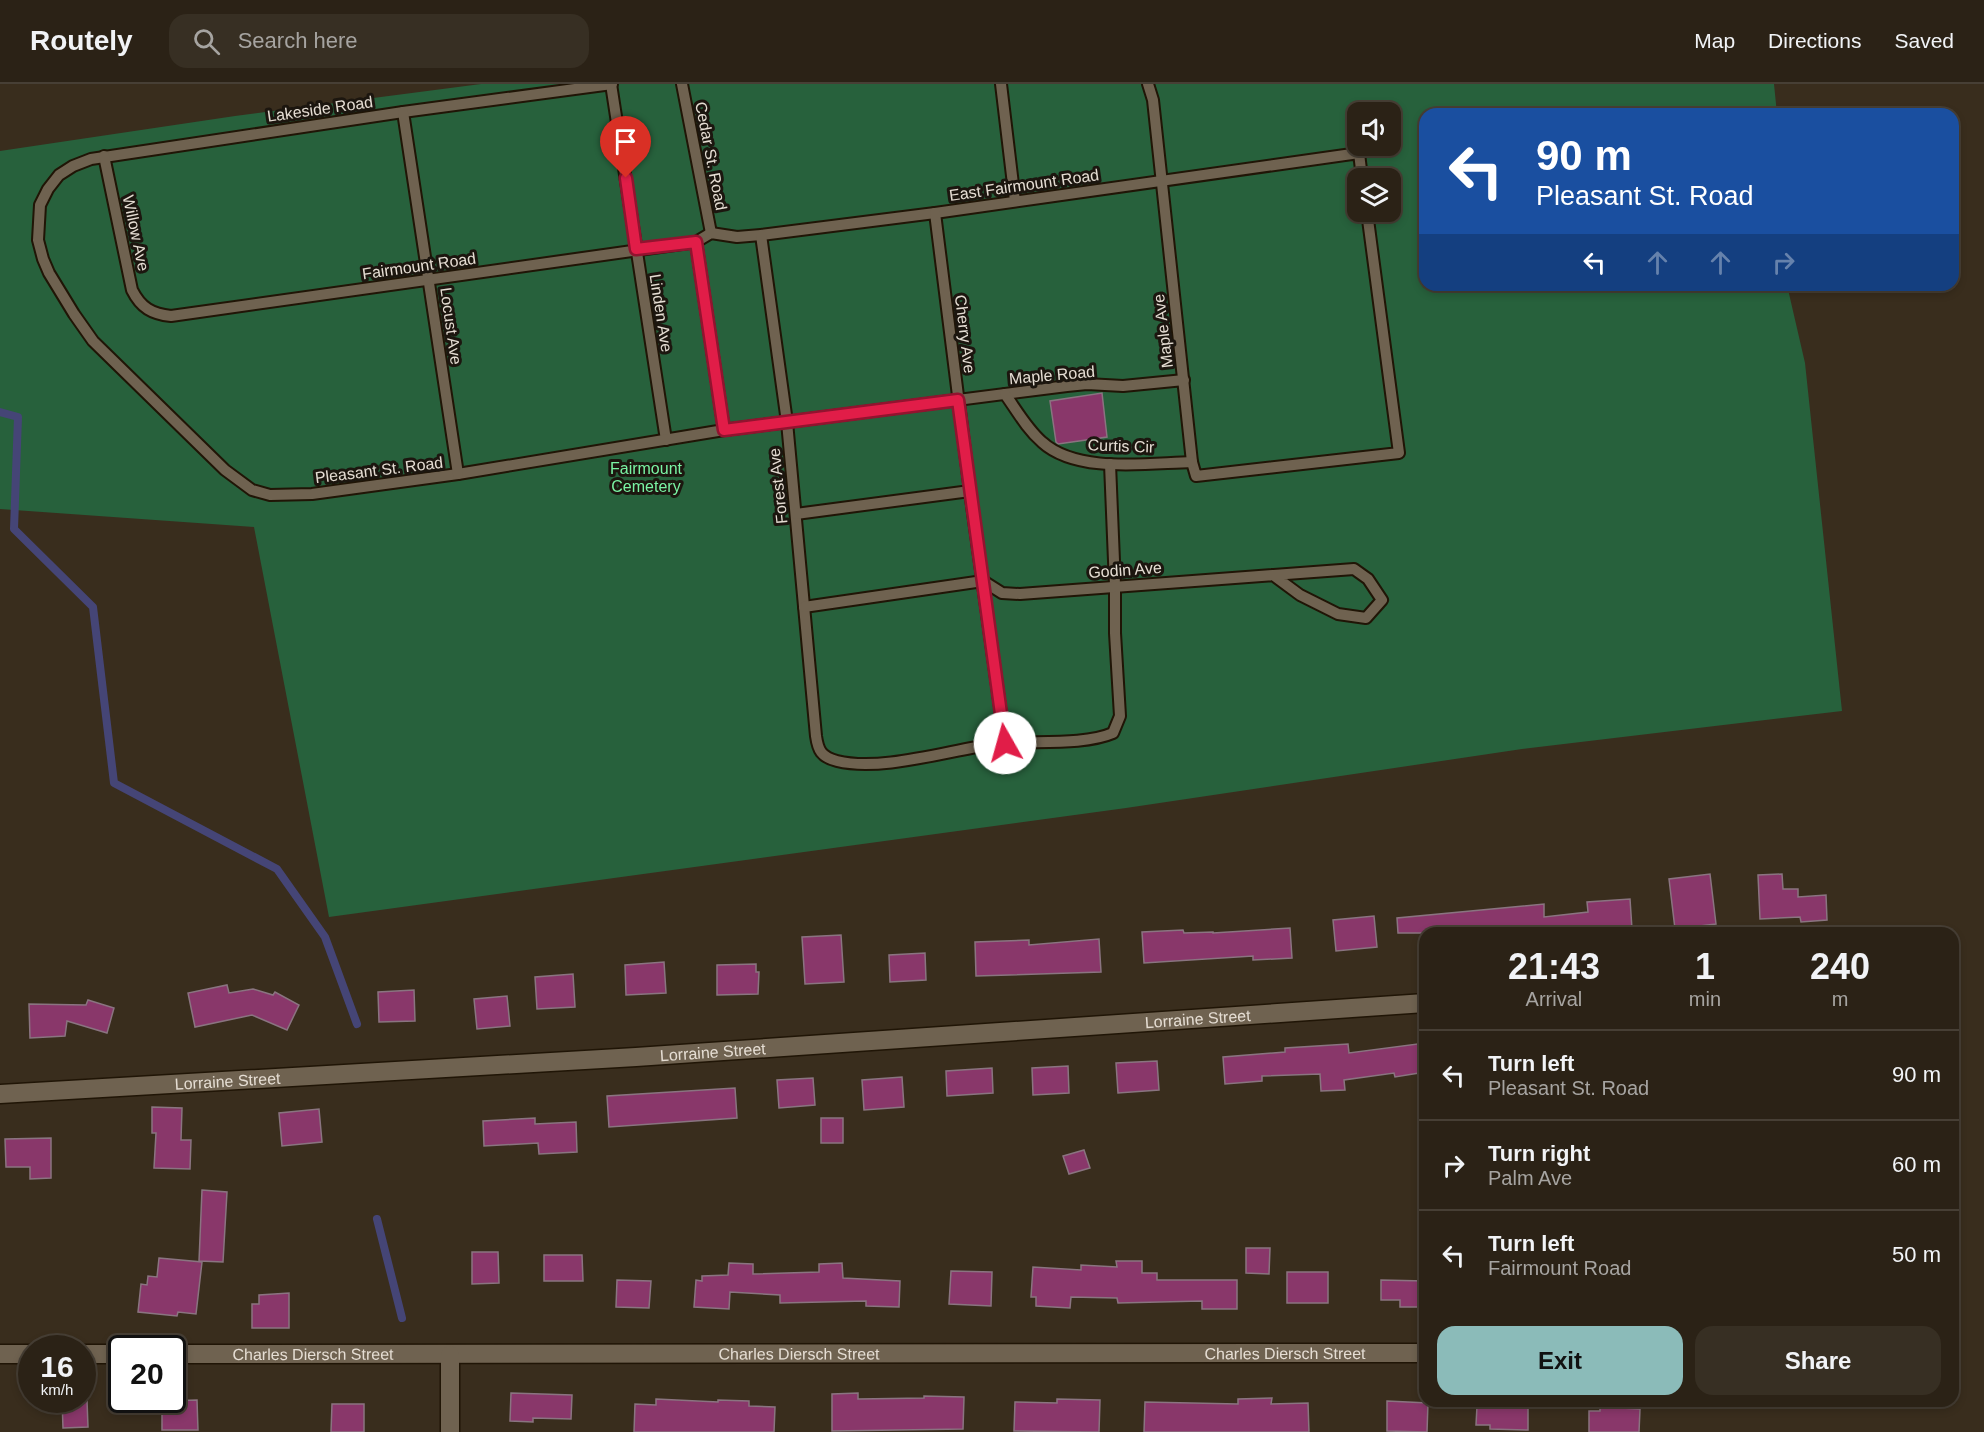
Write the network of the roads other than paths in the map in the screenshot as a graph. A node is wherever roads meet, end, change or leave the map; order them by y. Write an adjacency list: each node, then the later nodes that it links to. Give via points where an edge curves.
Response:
1 (611, 84): 5 (lane, Lakeside Road); 15 (lane, Linden Ave)
2 (682, 84): 12 (lane, Cedar St. Road)
3 (1001, 84): 9 (lane)
4 (1148, 84): 8 (lane, Maple Ave, via 1153,100)
5 (403, 112): 6 (lane, Lakeside Road); 16 (lane, Locust Ave)
6 (104, 156): 17 (lane, Willow Ave, via 132,290); 26 (lane, Pleasant St. Road, via 73,166 48,189 38,220 43,259 64,300 93,341 225,470 252,490 270,495 312,494)
7 (1361, 168): 8 (lane, East Fairmount Road, via 1359,153)
8 (1160, 182): 9 (lane, East Fairmount Road); 18 (lane, Maple Ave)
9 (1016, 201): 10 (lane, East Fairmount Road)
10 (935, 213): 13 (lane, East Fairmount Road); 20 (lane, Cherry Ave)
11 (1368, 222): 24 (lane, Maple Ave, via 1400,453 1197,476)
12 (711, 233): 13 (lane, East Fairmount Road); 14 (lane)
13 (761, 235): 21 (lane, Forest Ave)
14 (696, 242): 15 (lane, Fairmount Road); 22 (lane)
15 (636, 249): 16 (lane, Fairmount Road); 23 (lane, Linden Ave)
16 (429, 280): 17 (lane, Fairmount Road, via 171,316); 26 (lane, Locust Ave)
17 (148, 310)
18 (1184, 380): 19 (lane, Maple Road, via 1087,384); 24 (lane, Maple Ave)
19 (1005, 394): 20 (lane, Maple Road); 25 (lane, Curtis Cir, via 1044,444 1083,461)
20 (958, 400): 21 (lane, Pleasant St. Road); 27 (lane, Cherry Ave)
21 (787, 422): 22 (lane, Pleasant St. Road); 28 (lane, Forest Ave)
22 (724, 430): 23 (lane, Pleasant St. Road)
23 (666, 440): 26 (lane, Pleasant St. Road)
24 (1192, 462): 25 (lane, Curtis Cir)
25 (1110, 464): 31 (lane)
26 (458, 474)
27 (970, 491): 28 (lane); 30 (lane, Cherry Ave)
28 (796, 514): 32 (lane, Forest Ave)
29 (1273, 575): 29 (lane, Godin Ave, via 1354,569 1368,579 1382,600 1366,618 1338,614); 31 (lane, Godin Ave)
30 (983, 581): 31 (lane, Godin Ave, via 1002,593 1020,594); 32 (lane); 33 (lane, Cherry Ave)
31 (1115, 585): 33 (lane, via 1120,716 1113,733 1103,737)
32 (804, 607): 33 (lane, Forest Ave, via 816,736 818,750 824,756 855,764 890,762)
33 (1005, 743)
34 (1419, 1003): 35 (street, Lorraine Street, via 648,1056)
35 (0, 1094)
36 (1419, 1353): 40 (street, Charles Diersch Street)
37 (0, 1354): 38 (street)
38 (18, 1354)
39 (186, 1354): 40 (street, Charles Diersch Street)
40 (450, 1355): 41 (street)
41 (450, 1432)

